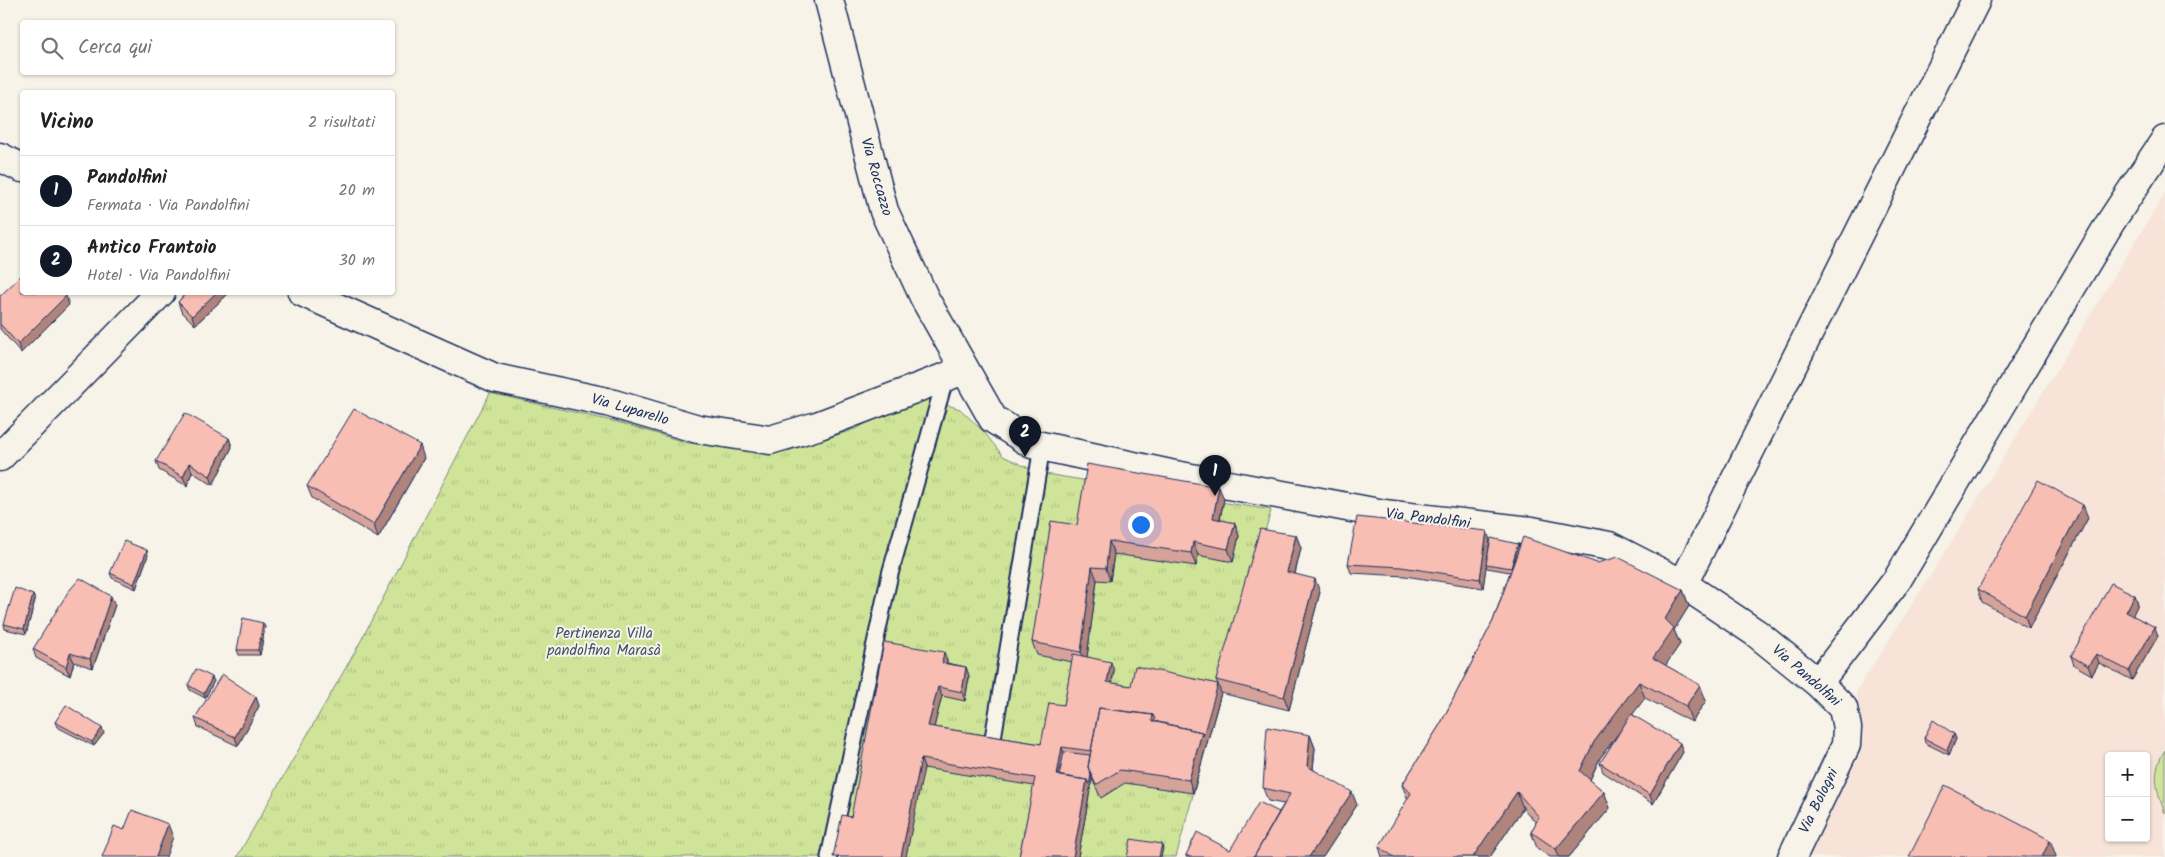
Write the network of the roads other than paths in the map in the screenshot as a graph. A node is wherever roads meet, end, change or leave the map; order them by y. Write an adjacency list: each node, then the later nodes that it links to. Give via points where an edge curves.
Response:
1 (829, 0): 8 (street, Via Roccazzo, via 884,211 925,298)
2 (1976, 0): 11 (street)
3 (2165, 140): 12 (street, via 2110,223 1897,580)
4 (0, 157): 5 (street)
5 (20, 167)
6 (158, 295): 10 (street)
7 (309, 295): 8 (street, Via Luparello, via 495,378 607,402 698,429 770,440 817,426)
8 (955, 373): 9 (street, Via Pandolfini, via 993,419); 15 (lane, via 890,574)
9 (1042, 447): 11 (street, Via Pandolfini, via 1384,514 1532,531 1609,546); 13 (lane)
10 (0, 457)
11 (1683, 584): 12 (street, Via Pandolfini, via 1756,632)
12 (1818, 683): 14 (street, Via Pandolfini, via 1844,708)
13 (992, 744)
14 (1846, 745): 16 (street, Via Bologni)
15 (829, 857)
16 (1792, 857)

